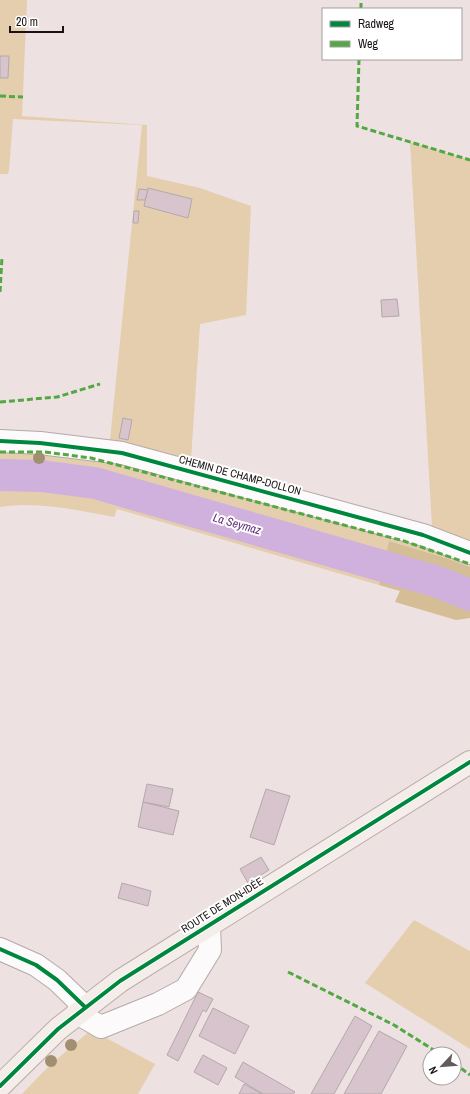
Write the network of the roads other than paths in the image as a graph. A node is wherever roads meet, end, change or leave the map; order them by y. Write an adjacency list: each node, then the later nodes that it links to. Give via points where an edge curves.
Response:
1 (0, 441): 2 (street, CHEMIN DE CHAMP-DOLLON, via 122,453 423,535)
2 (470, 552)
3 (470, 762): 4 (main road, ROUTE DE MON-IDÉE)
4 (209, 924): 6 (main road, ROUTE DE MON-IDÉE, via 120,981); 6 (street, via 210,950 186,989 101,1028)
5 (0, 949): 6 (street, via 20,957 52,976)
6 (81, 1010): 7 (main road, ROUTE DE MON-IDÉE, via 35,1050)
7 (0, 1086)

